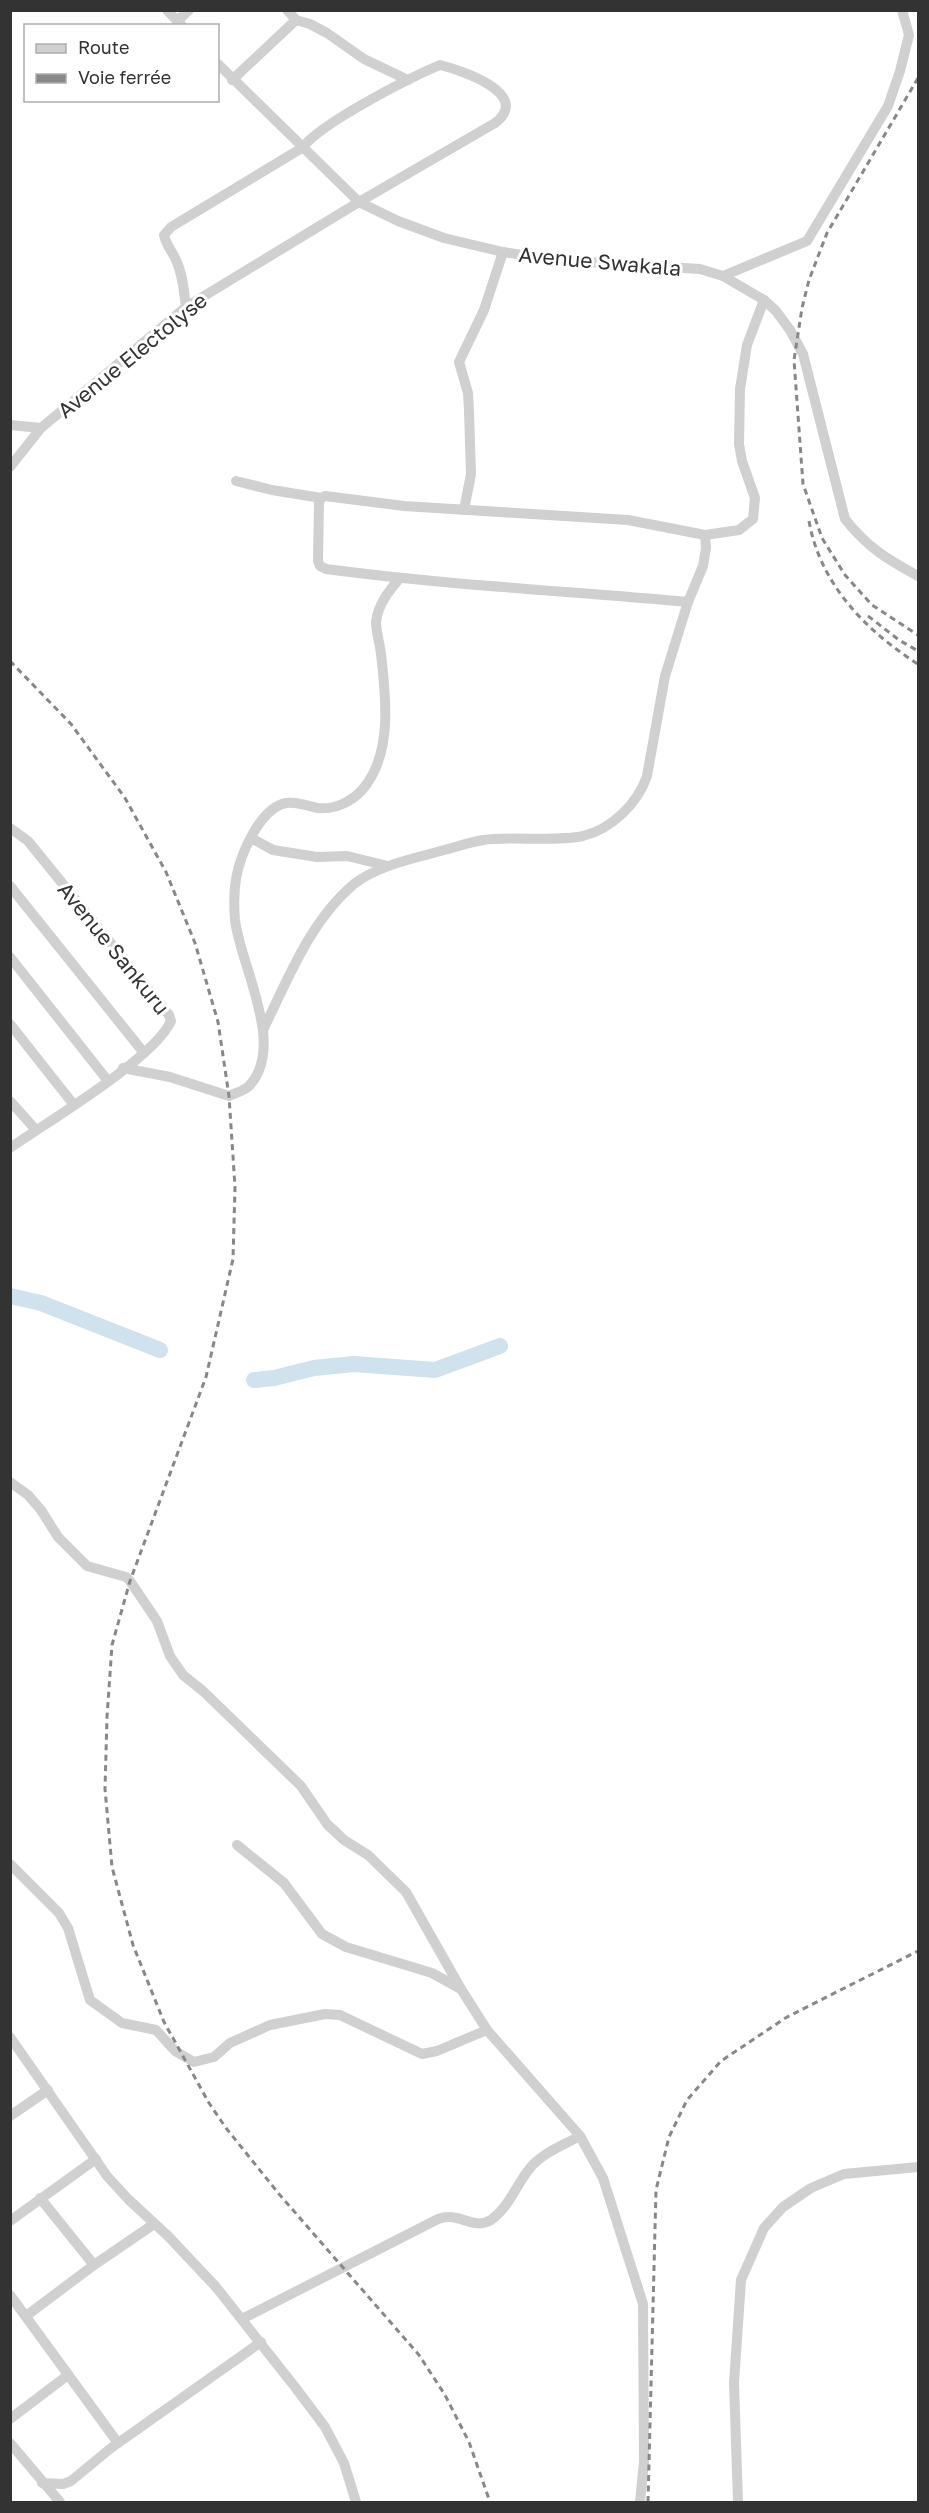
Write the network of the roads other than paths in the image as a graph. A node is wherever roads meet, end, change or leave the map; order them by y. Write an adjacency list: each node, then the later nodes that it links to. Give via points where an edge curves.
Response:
1 (167, 10): 6 (street)
2 (189, 10): 6 (street)
3 (286, 10): 5 (street)
4 (902, 10): 13 (street, via 909,35 888,106 807,241)
5 (296, 20): 8 (street); 9 (street, via 327,33 364,59)
6 (180, 23)
7 (219, 65): 8 (street, Avenue Swakala)
8 (232, 80): 10 (street, Avenue Swakala)
9 (408, 80): 10 (street, Avenue Electolyse, via 320,131); 11 (street, Avenue Electolyse, via 440,65 453,68 495,87 506,102 504,113 495,123)
10 (302, 148): 11 (street, Avenue Swakala); 15 (street, Avenue Electolyse, via 171,227 164,235 177,261)
11 (359, 202): 12 (street, Avenue Swakala, via 444,238); 15 (street, Avenue Electolyse)
12 (503, 252): 13 (street, Avenue Swakala, via 554,260 700,269); 21 (street, via 484,310 459,362 470,411 471,474)
13 (723, 276): 14 (street, Avenue Swakala)
14 (764, 300): 22 (street, via 747,345 740,389 739,444 755,498 753,519 739,531); 23 (street, Avenue Swakala, via 776,311 803,354 845,519 861,540)
15 (186, 308): 17 (street, Avenue Electolyse)
16 (10, 425): 17 (street)
17 (42, 428): 18 (street, Avenue Electolyse)
18 (10, 467)
19 (236, 481): 20 (street)
20 (321, 498): 21 (street); 24 (street, via 320,566)
21 (464, 510): 22 (street, via 628,520)
22 (705, 536): 25 (street, via 703,566)
23 (918, 576)
24 (399, 579): 25 (street); 27 (street, via 382,600 376,622 384,707 382,755 362,790 340,806 320,808 286,803 270,810)
25 (688, 602): 28 (street, via 665,676 647,776 634,803 584,836 482,840)
26 (12, 828): 33 (street, Avenue Sankuru, via 28,841 169,1015 168,1027)
27 (250, 838): 28 (street, via 273,850 317,857 347,856); 32 (street, via 236,878 235,921)
28 (388, 866): 32 (street, via 356,883 332,907 308,939)
29 (10, 886): 33 (street)
30 (10, 957): 35 (street)
31 (10, 1024): 37 (street)
32 (263, 1030): 34 (street, via 261,1068 248,1088 229,1096 170,1077)
33 (144, 1053): 34 (street, Avenue Sankuru)
34 (123, 1068): 35 (street, Avenue Sankuru)
35 (108, 1081): 37 (street, Avenue Sankuru)
36 (10, 1101): 38 (street)
37 (74, 1105): 38 (street, Avenue Sankuru)
38 (36, 1130): 39 (street, Avenue Sankuru)
39 (10, 1148)
40 (10, 1482): 43 (street, via 28,1495 58,1538 87,1566 126,1577 138,1589 157,1621 176,1667 301,1786 327,1824 368,1855 406,1892)
41 (237, 1845): 43 (street, via 284,1882 322,1934 346,1947 432,1973)
42 (10, 1864): 44 (street, via 59,1913 68,1928 90,2000 122,2023 156,2030 175,2051 194,2062 214,2057 230,2043 270,2025 325,2014 340,2015 422,2054)
43 (461, 1989): 44 (street)
44 (487, 2030): 48 (street)
45 (10, 2037): 46 (street)
46 (48, 2090): 47 (street); 49 (street)
47 (10, 2116)
48 (580, 2136): 57 (street, via 546,2154 527,2170 504,2208 490,2221 477,2224 449,2215 438,2219); 66 (street, via 603,2178 643,2304 644,2462)
49 (96, 2159): 51 (street); 53 (street)
50 (918, 2167): 67 (street, via 844,2174 811,2188 783,2207 764,2228 741,2280 734,2383)
51 (40, 2198): 52 (street); 54 (street)
52 (10, 2221)
53 (154, 2224): 54 (street); 57 (street, via 188,2255)
54 (94, 2265): 56 (street)
55 (10, 2295): 56 (street)
56 (26, 2316): 59 (street)
57 (242, 2319): 58 (street)
58 (261, 2342): 62 (street); 65 (street, via 325,2427 344,2463)
59 (68, 2374): 60 (street); 62 (street)
60 (10, 2419)
61 (10, 2443): 63 (street)
62 (118, 2443): 63 (street, via 71,2481)
63 (42, 2483): 64 (street)
64 (60, 2502)
65 (356, 2502)
66 (640, 2502)
67 (738, 2502)

